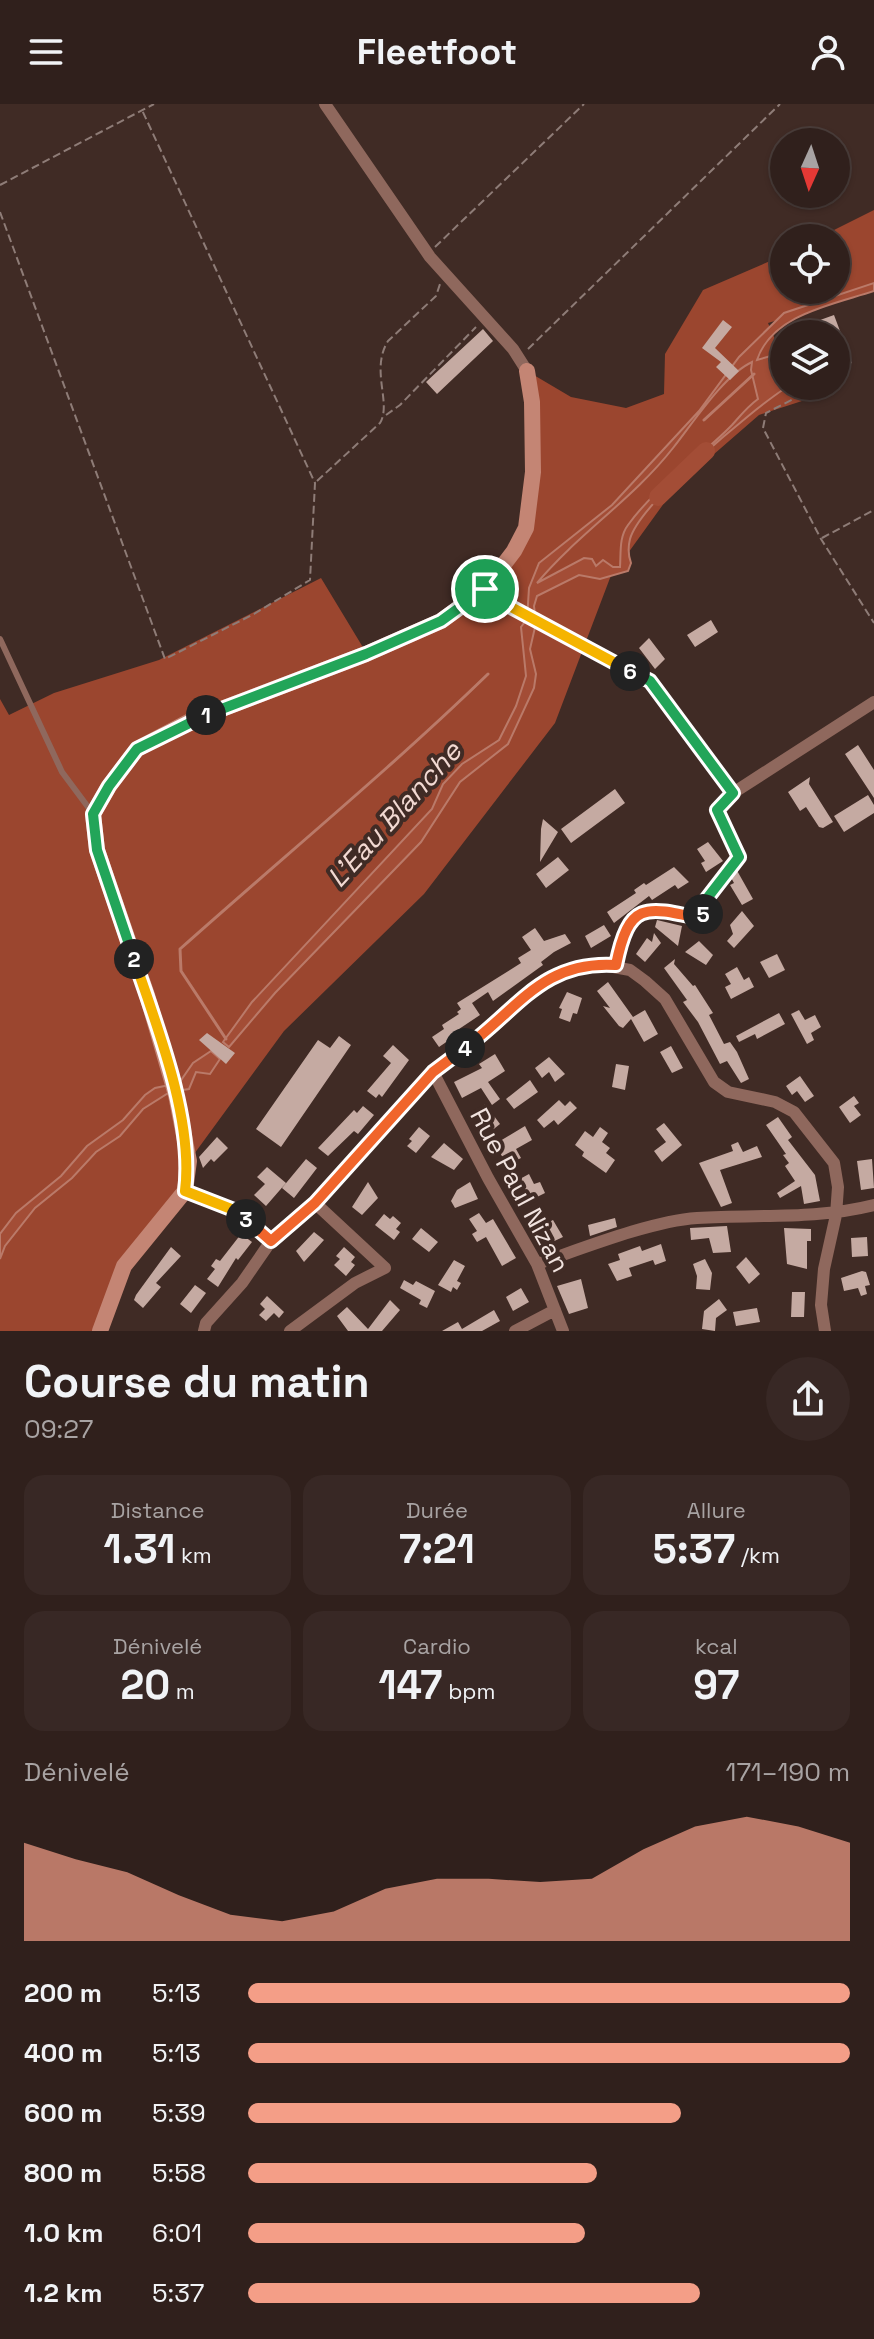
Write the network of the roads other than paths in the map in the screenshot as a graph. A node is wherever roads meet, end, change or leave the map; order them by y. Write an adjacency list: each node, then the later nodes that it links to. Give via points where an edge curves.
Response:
1 (325, 104): 2 (street, via 443,271)
2 (523, 365): 3 (street, via 532,402 533,472 526,528)
3 (485, 589): 5 (street, via 650,681 733,793); 6 (street, via 441,621 190,721 137,749)
4 (0, 639): 6 (lane, via 62,772)
5 (874, 702)
6 (93, 814): 10 (street, via 97,850 174,1087 189,1161)
7 (702, 919): 8 (street, via 658,908 635,916 622,936)
8 (616, 965): 9 (street, via 581,966 547,978); 13 (street, via 665,999 714,1082 728,1092 775,1102 805,1124 834,1163)
9 (433, 1072): 11 (street); 15 (street, Rue Paul Nizan)
10 (185, 1191): 14 (street, via 239,1212); 17 (street, via 124,1266)
11 (315, 1203): 14 (street); 19 (street, via 385,1268 355,1283)
12 (874, 1205): 13 (street)
13 (836, 1215): 15 (street, via 694,1218); 22 (street, via 824,1269)
14 (271, 1241): 18 (street)
15 (537, 1264): 16 (street, Rue Paul Nizan)
16 (555, 1310): 20 (street); 21 (street, Rue Paul Nizan)
17 (100, 1331)
18 (204, 1331)
19 (290, 1331)
20 (515, 1331)
21 (563, 1331)
22 (825, 1331)

